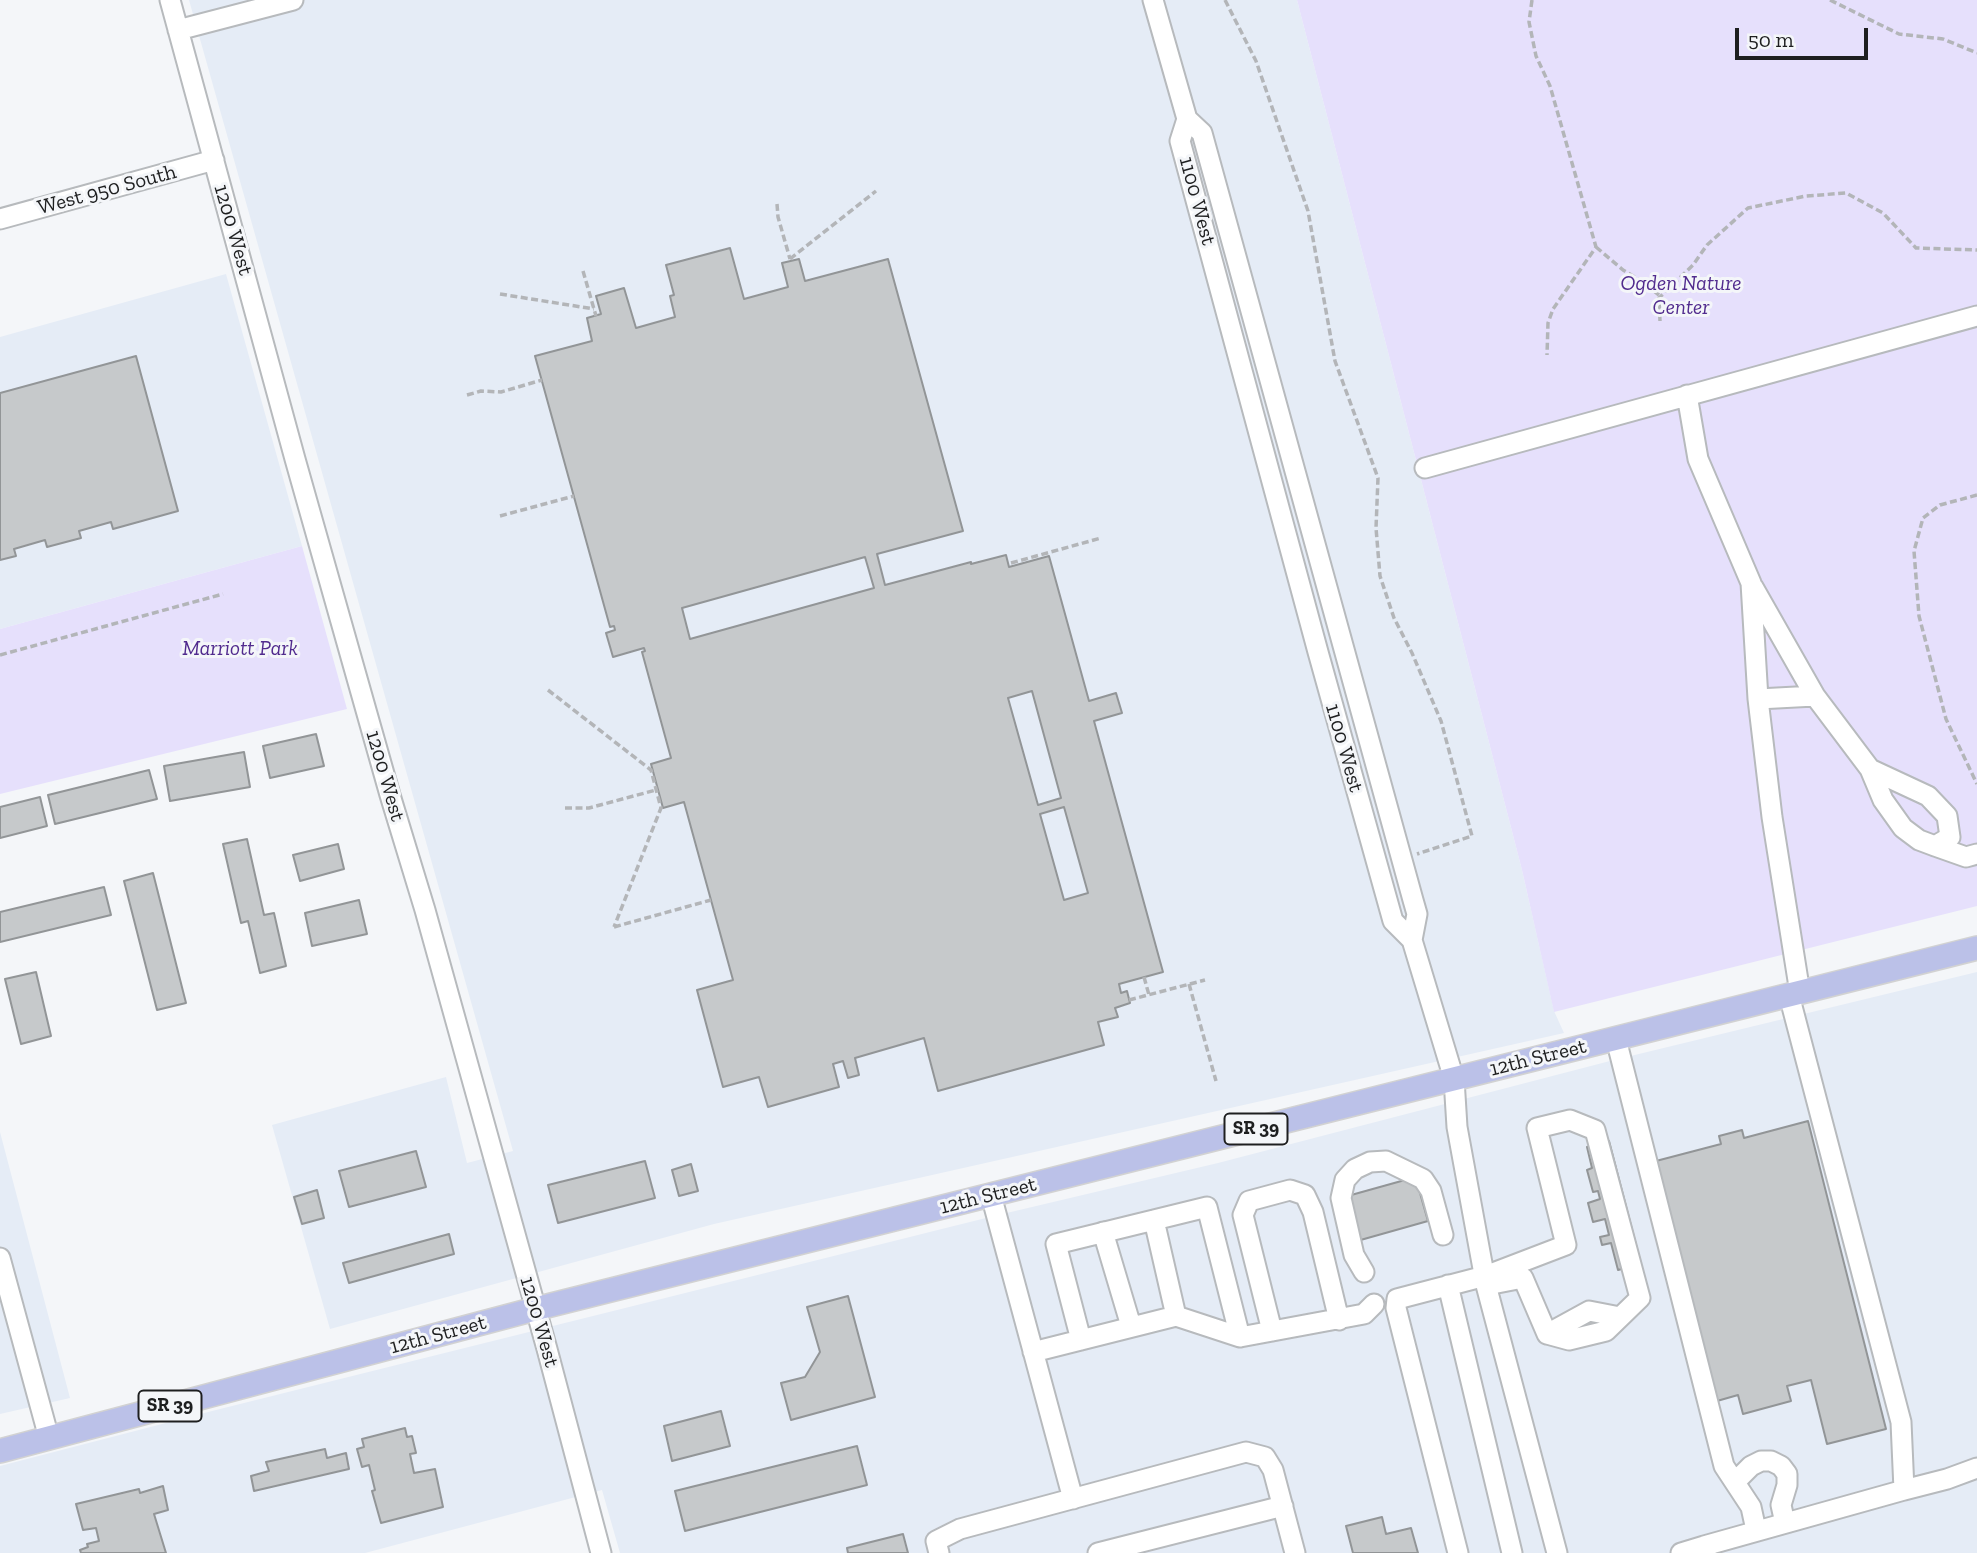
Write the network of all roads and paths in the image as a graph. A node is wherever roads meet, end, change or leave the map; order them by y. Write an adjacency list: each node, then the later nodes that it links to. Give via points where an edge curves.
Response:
1 (170, 0): 7 (street, 1200 West)
2 (293, 0): 7 (street)
3 (1153, 0): 9 (street)
4 (1225, 0): 45 (path, via 1256,61 1308,211 1335,361 1378,478 1380,576 1441,721 1472,836)
5 (1532, 0): 14 (path, via 1529,22 1536,56 1550,86)
6 (1830, 0): 8 (path, via 1899,33 1942,39)
7 (178, 30): 10 (street, 1200 West)
8 (1977, 53)
9 (1187, 119): 45 (street, 1100 West, via 1202,134); 46 (street, 1100 West, via 1180,141)
10 (214, 160): 13 (street, West 950 South); 68 (street, 1200 West)
11 (876, 191): 12 (path, via 790,260)
12 (777, 204)
13 (0, 219)
14 (1596, 247): 18 (path); 23 (path, via 1553,309)
15 (1977, 250): 22 (path, via 1916,248 1882,212 1846,193 1748,208 1659,298)
16 (583, 271): 19 (path)
17 (500, 294): 19 (path)
18 (1658, 295)
19 (594, 309): 20 (path)
20 (596, 316)
21 (1977, 316): 26 (street)
22 (1660, 321)
23 (1547, 355)
24 (542, 380): 25 (path)
25 (467, 395)
26 (1687, 395): 27 (street); 33 (street, via 1698,459)
27 (1425, 468)
28 (1977, 495): 40 (path, via 1940,505 1923,518 1914,551 1919,616 1947,719)
29 (574, 496): 30 (path)
30 (500, 516)
31 (1101, 537): 32 (path)
32 (1011, 563)
33 (1751, 583): 37 (street); 38 (street)
34 (223, 594): 35 (path)
35 (0, 655)
36 (548, 690): 41 (path, via 650,770)
37 (1815, 696): 38 (street); 39 (street)
38 (1758, 698): 53 (street)
39 (1870, 769): 43 (street, via 1902,828); 43 (street, via 1928,796 1947,816 1950,837)
40 (1977, 784)
41 (657, 790): 42 (path, via 589,808); 47 (path, via 661,808 614,927)
42 (565, 808)
43 (1935, 846): 44 (street, via 1966,857)
44 (1977, 854)
45 (1403, 862): 46 (street); 48 (street, 1100 West, via 1417,914)
46 (1379, 872): 48 (street, 1100 West, via 1394,921)
47 (711, 900)
48 (1412, 940): 57 (street, 1100 West)
49 (1977, 948): 53 (main road, 12th Street / SR 39)
50 (1144, 977): 54 (path)
51 (1205, 980): 52 (path)
52 (1189, 984): 54 (path); 58 (path)
53 (1794, 994): 56 (main road, 12th Street / SR 39); 81 (street, via 1900,1422)
54 (1149, 995): 55 (path)
55 (1129, 1000)
56 (1616, 1039): 57 (main road, 12th Street / SR 39); 80 (street, via 1724,1465)
57 (1454, 1079): 59 (main road, 12th Street / SR 39); 65 (street, 1100 West, via 1457,1127)
58 (1216, 1081)
59 (990, 1195): 68 (main road, 12th Street / SR 39); 76 (street)
60 (1154, 1220): 61 (street); 69 (street); 74 (street, via 1207,1207)
61 (1104, 1232): 72 (street); 75 (street, via 1056,1244)
62 (1443, 1235): 64 (street, via 1423,1179 1386,1161 1354,1169 1340,1198 1354,1255)
63 (1, 1268): 71 (street)
64 (1364, 1272)
65 (1485, 1280): 65 (street, via 1522,1278 1547,1334 1588,1311 1619,1317 1640,1298 1595,1130 1570,1120 1536,1128 1566,1245); 66 (street); 93 (street, 1100 West)
66 (1448, 1285): 91 (street, via 1397,1299 1396,1308); 92 (street)
67 (1374, 1304): 70 (street, via 1364,1314)
68 (536, 1309): 77 (main road, 12th Street / SR 39); 87 (street, 1200 West)
69 (1176, 1316): 72 (street); 74 (street)
70 (1339, 1320): 73 (street); 73 (street, via 1313,1212 1305,1195 1290,1190 1249,1201 1243,1215)
71 (9, 1324): 77 (street)
72 (1131, 1326): 75 (street)
73 (1272, 1331): 74 (street)
74 (1240, 1336)
75 (1081, 1340): 76 (street)
76 (1033, 1352): 82 (street)
77 (49, 1438): 78 (main road, 12th Street / SR 39)
78 (0, 1451)
79 (1977, 1468): 81 (street)
80 (1735, 1482): 84 (street, via 1761,1461 1781,1466 1787,1474 1782,1505); 85 (street, via 1751,1507)
81 (1904, 1490): 84 (street)
82 (1073, 1499): 83 (street, via 1246,1452 1265,1457); 88 (street, via 960,1529 936,1541)
83 (1283, 1506): 89 (street); 90 (street)
84 (1786, 1523): 85 (street)
85 (1756, 1530): 86 (street)
86 (1705, 1550): 94 (street)
87 (601, 1553)
88 (939, 1553)
89 (1098, 1553)
90 (1295, 1553)
91 (1458, 1553)
92 (1512, 1553)
93 (1558, 1553)
94 (1681, 1553)

